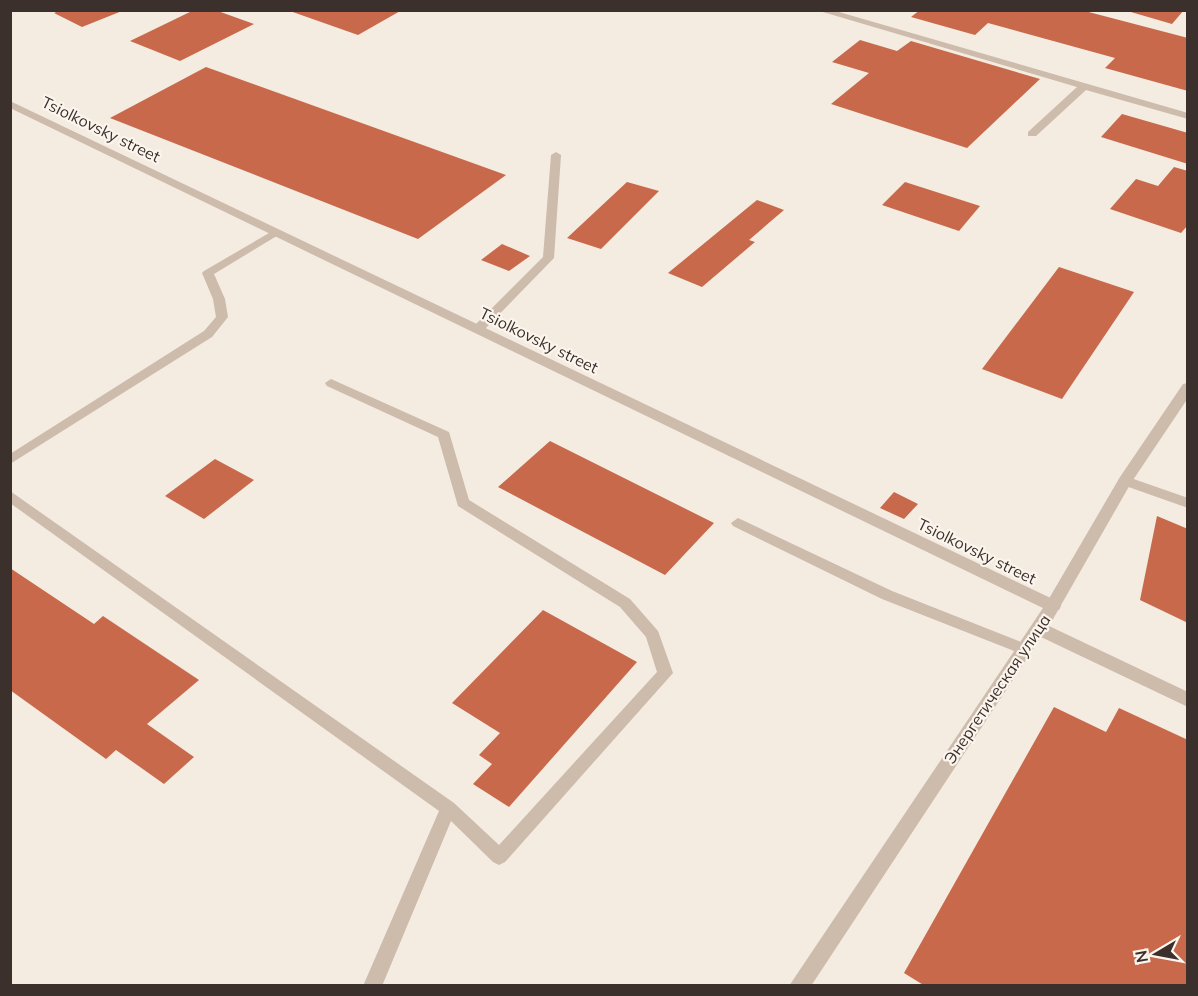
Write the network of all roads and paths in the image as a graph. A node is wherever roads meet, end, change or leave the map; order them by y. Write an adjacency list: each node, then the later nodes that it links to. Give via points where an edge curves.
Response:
1 (820, 10): 2 (street)
2 (1083, 86): 4 (street); 5 (street)
3 (10, 104): 7 (street, Tsiolkovsky street)
4 (1188, 116)
5 (1032, 134)
6 (556, 155): 8 (lane, via 548,258)
7 (276, 232): 8 (street, Tsiolkovsky street); 11 (lane, via 208,273 222,317 208,334)
8 (478, 329): 16 (street, Tsiolkovsky street)
9 (331, 384): 20 (lane, via 444,435 463,503 625,603 652,635 665,673 499,856)
10 (1188, 387): 12 (street, Энергетическая улица)
11 (10, 460)
12 (1125, 481): 14 (lane); 16 (street, Энергетическая улица)
13 (10, 496): 20 (lane)
14 (1188, 503)
15 (738, 523): 18 (lane, via 887,595)
16 (1053, 606): 17 (street, Энергетическая улица)
17 (1038, 628): 18 (street, Энергетическая улица); 19 (street)
18 (1024, 648): 22 (street, Энергетическая улица)
19 (1188, 700)
20 (448, 808): 21 (lane)
21 (372, 986)
22 (799, 986)

